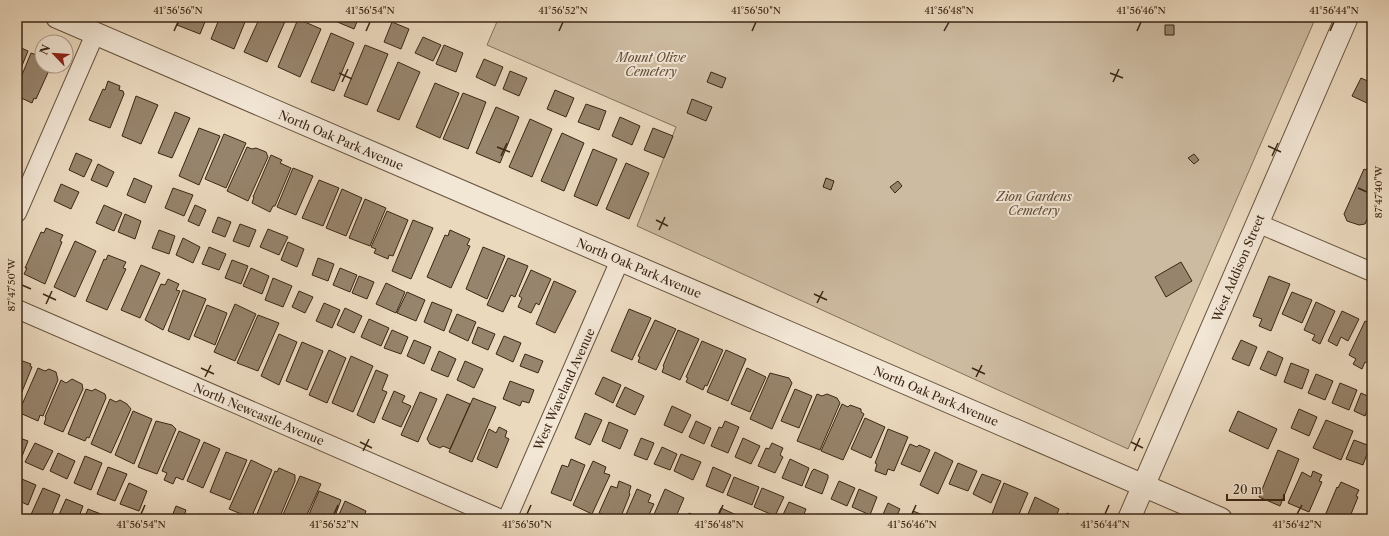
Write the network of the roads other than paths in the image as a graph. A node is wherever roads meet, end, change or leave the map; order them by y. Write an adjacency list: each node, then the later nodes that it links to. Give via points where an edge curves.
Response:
1 (57, 17): 3 (street, North Oak Park Avenue)
2 (1347, 17): 5 (street, West Addison Street)
3 (95, 34): 4 (street); 6 (street, North Oak Park Avenue)
4 (17, 213)
5 (1257, 223): 7 (street); 9 (street, West Addison Street)
6 (620, 260): 9 (street, North Oak Park Avenue); 11 (street, West Waveland Avenue)
7 (1372, 272)
8 (17, 310): 10 (street, North Newcastle Avenue)
9 (1144, 486): 12 (street, West Addison Street); 13 (street, North Oak Park Avenue)
10 (501, 519)
11 (507, 519)
12 (1129, 519)
13 (1221, 519)

